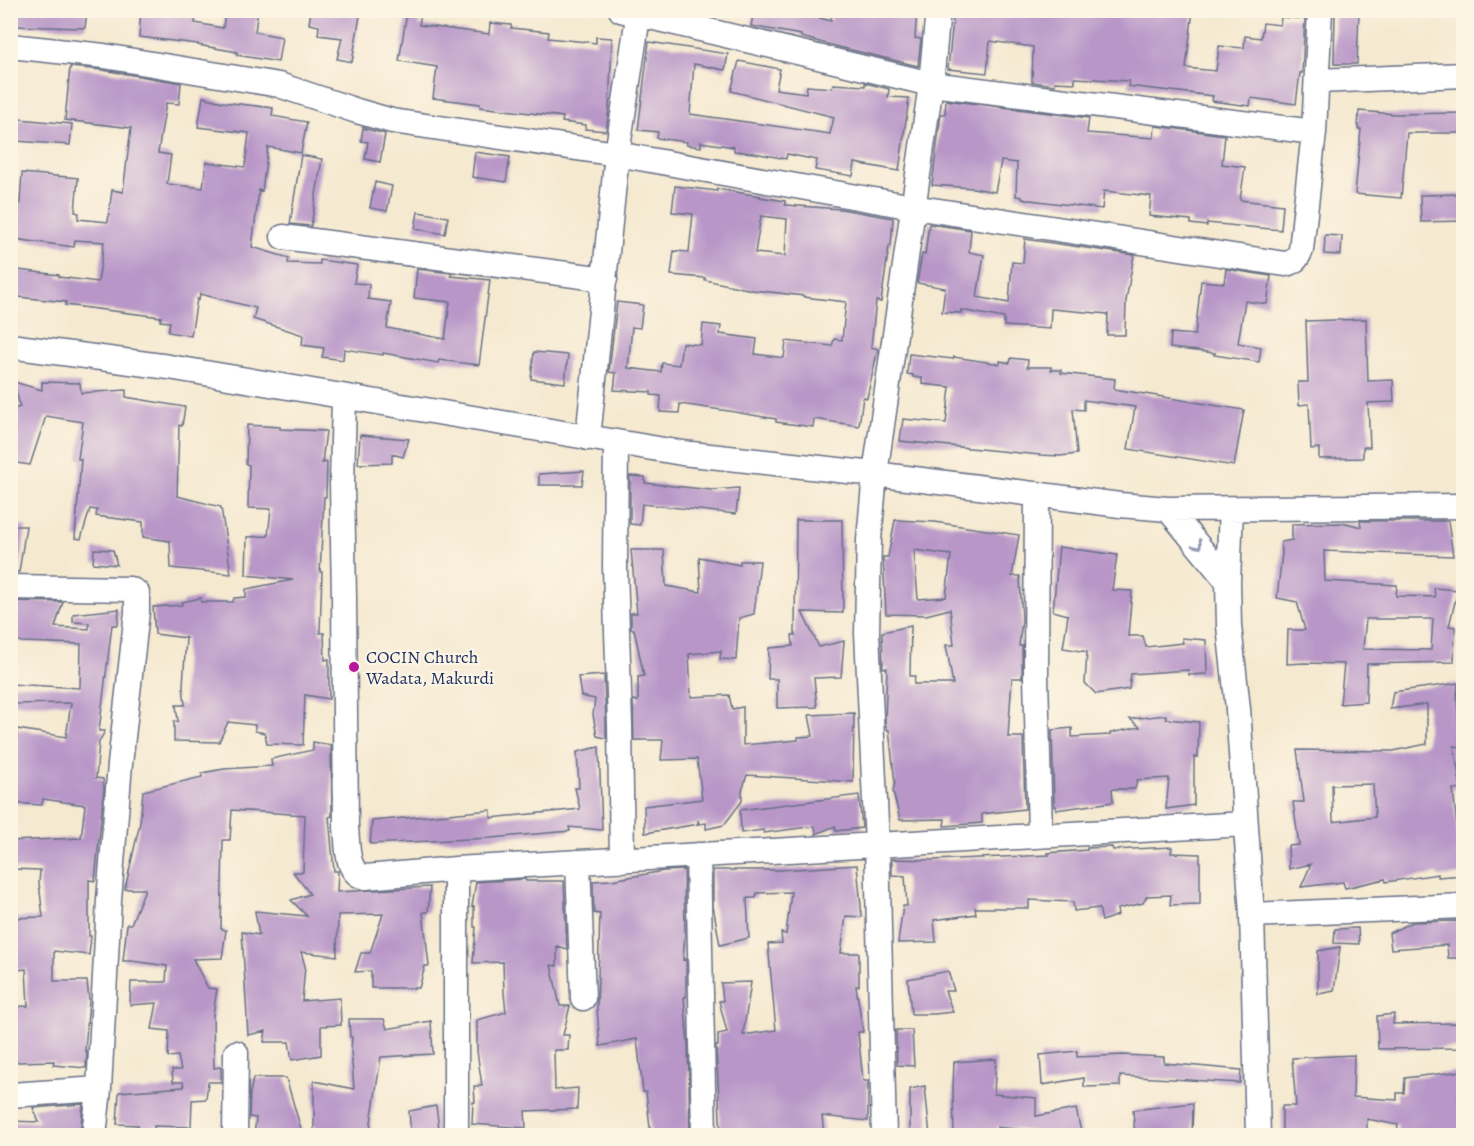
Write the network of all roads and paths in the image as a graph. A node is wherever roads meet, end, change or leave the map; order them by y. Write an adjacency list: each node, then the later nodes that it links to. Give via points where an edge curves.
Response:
1 (938, 10): 7 (street)
2 (1320, 10): 6 (street)
3 (633, 12): 7 (street); 9 (street)
4 (10, 46): 9 (street, via 105,56 268,82 392,121)
5 (1464, 75): 6 (street)
6 (1317, 81): 8 (street)
7 (931, 84): 8 (street); 10 (street)
8 (1314, 132): 10 (street, via 1301,250 1297,259 1285,264)
9 (618, 154): 10 (street); 12 (street)
10 (913, 207): 17 (street)
11 (283, 237): 12 (street)
12 (605, 279): 15 (street)
13 (10, 346): 14 (street, via 169,367)
14 (344, 397): 15 (street); 30 (street, via 346,827 350,863 354,872 366,878)
15 (588, 438): 16 (street)
16 (616, 442): 17 (street); 28 (street)
17 (875, 474): 18 (street); 26 (street, via 867,633)
18 (1037, 494): 20 (street); 25 (street)
19 (1464, 506): 21 (street)
20 (1168, 509): 21 (street); 22 (street, one-way to 22)
21 (1231, 509): 22 (street)
22 (1228, 582): 24 (street)
23 (10, 587): 35 (street, via 130,589 137,593 109,900)
24 (1245, 824): 25 (street); 32 (street)
25 (1040, 835): 26 (street)
26 (877, 844): 27 (street); 41 (street)
27 (698, 855): 28 (street); 40 (street)
28 (622, 860): 29 (street)
29 (578, 862): 30 (street); 33 (street)
30 (456, 870): 39 (street)
31 (1464, 906): 32 (street)
32 (1252, 915): 42 (street)
33 (583, 998)
34 (236, 1053): 38 (street)
35 (99, 1089): 36 (street); 37 (street)
36 (10, 1095)
37 (94, 1136)
38 (235, 1136)
39 (456, 1136)
40 (704, 1136)
41 (884, 1136)
42 (1258, 1136)

